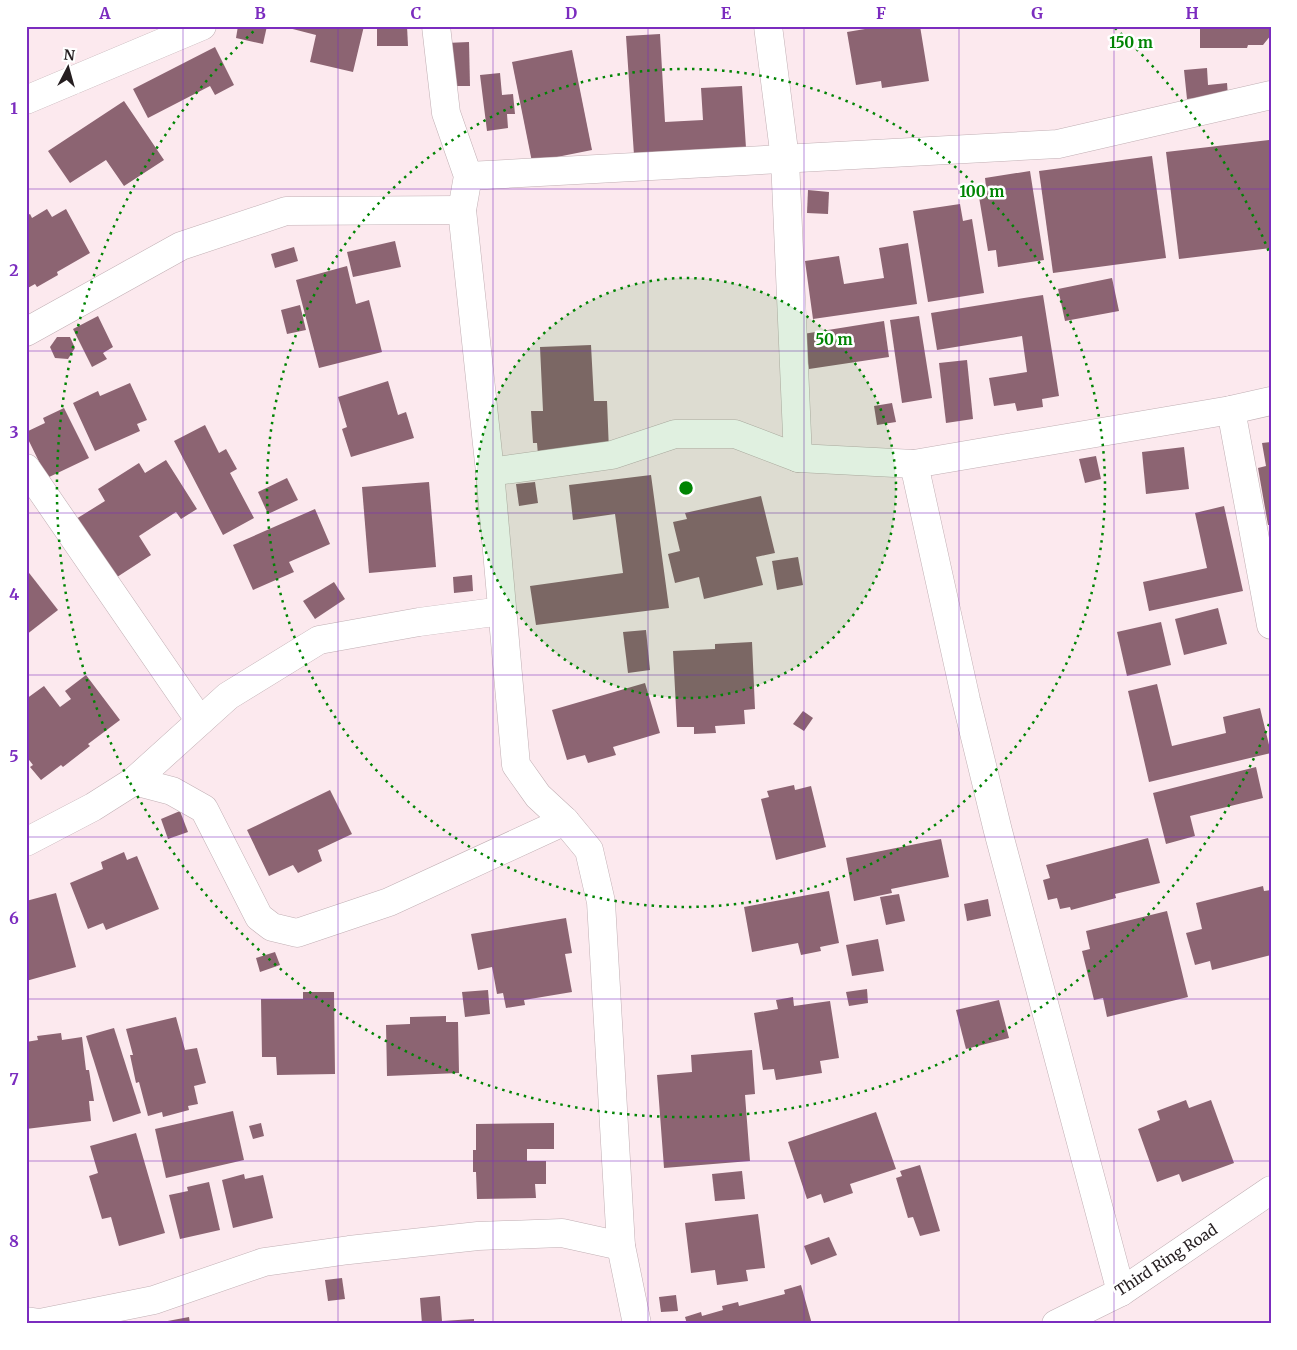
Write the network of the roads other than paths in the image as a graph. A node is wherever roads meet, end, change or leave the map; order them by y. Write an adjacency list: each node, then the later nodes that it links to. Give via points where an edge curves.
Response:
1 (202, 26): 5 (street)
2 (436, 26): 7 (street, via 446,113)
3 (768, 26): 6 (street)
4 (1271, 95): 6 (street, via 1058,144)
5 (26, 100)
6 (785, 159): 7 (street); 12 (street)
7 (468, 176): 8 (street)
8 (462, 210): 9 (street, via 286,211 181,246); 15 (street)
9 (26, 332)
10 (1271, 400): 11 (street)
11 (1231, 410): 13 (street); 17 (street)
12 (798, 458): 13 (street); 15 (street, via 734,434 675,434 612,455)
13 (914, 464): 24 (street, via 996,822)
14 (26, 468): 18 (street)
15 (490, 472): 16 (street)
16 (502, 612): 18 (street, via 419,622 319,640 228,696); 20 (street, via 516,765 538,796)
17 (1271, 625)
18 (200, 722): 19 (street)
19 (134, 781): 20 (street, via 172,791 204,809 259,916 272,927 297,933 389,902); 21 (street)
20 (565, 821): 23 (street, via 589,850 601,902)
21 (26, 842)
22 (1271, 1190): 24 (street, Third Ring Road)
23 (622, 1246): 25 (street, via 562,1233 478,1236 349,1250 264,1262 154,1300 40,1323); 26 (street)
24 (1121, 1292): 27 (street, Third Ring Road)
25 (26, 1321)
26 (636, 1324)
27 (1056, 1324)

